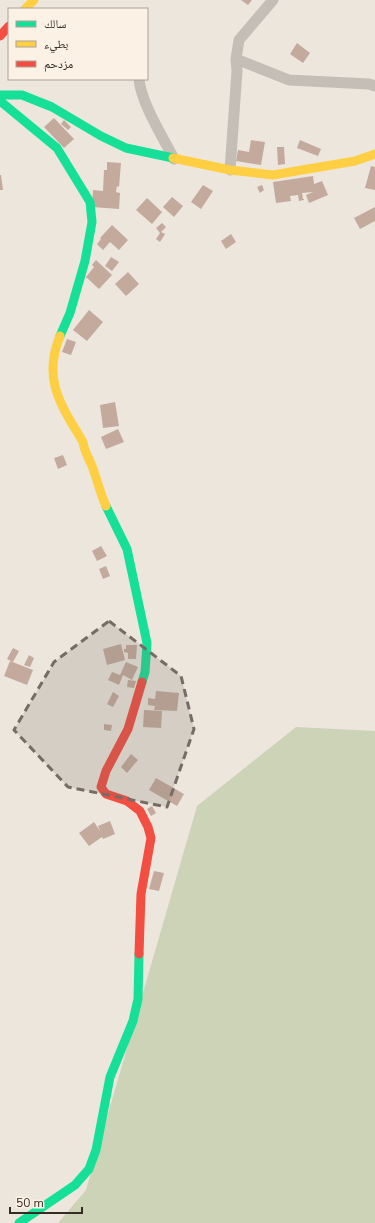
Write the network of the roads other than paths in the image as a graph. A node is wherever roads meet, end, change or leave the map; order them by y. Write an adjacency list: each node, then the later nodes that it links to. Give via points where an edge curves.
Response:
1 (34, 0): 3 (street)
2 (273, 0): 6 (street, via 239,40)
3 (27, 8)
4 (8, 27): 5 (street)
5 (0, 36)
6 (236, 59): 8 (street, via 289,80); 13 (street)
7 (139, 80): 12 (street, via 145,103)
8 (375, 86)
9 (0, 95): 12 (street, via 22,95 52,107 126,148)
10 (0, 101): 14 (street, via 57,148 90,202 92,222 85,261 70,313 58,342 53,374 60,403 83,442 102,498 127,549 146,643 145,672 128,729 106,771 101,787 106,794 127,801 140,811 151,838 141,894 138,999 133,1021 110,1077 96,1150 89,1169 75,1185)
11 (375, 154): 13 (street, via 355,161 273,175)
12 (174, 159): 13 (street)
13 (230, 170)
14 (19, 1223)

